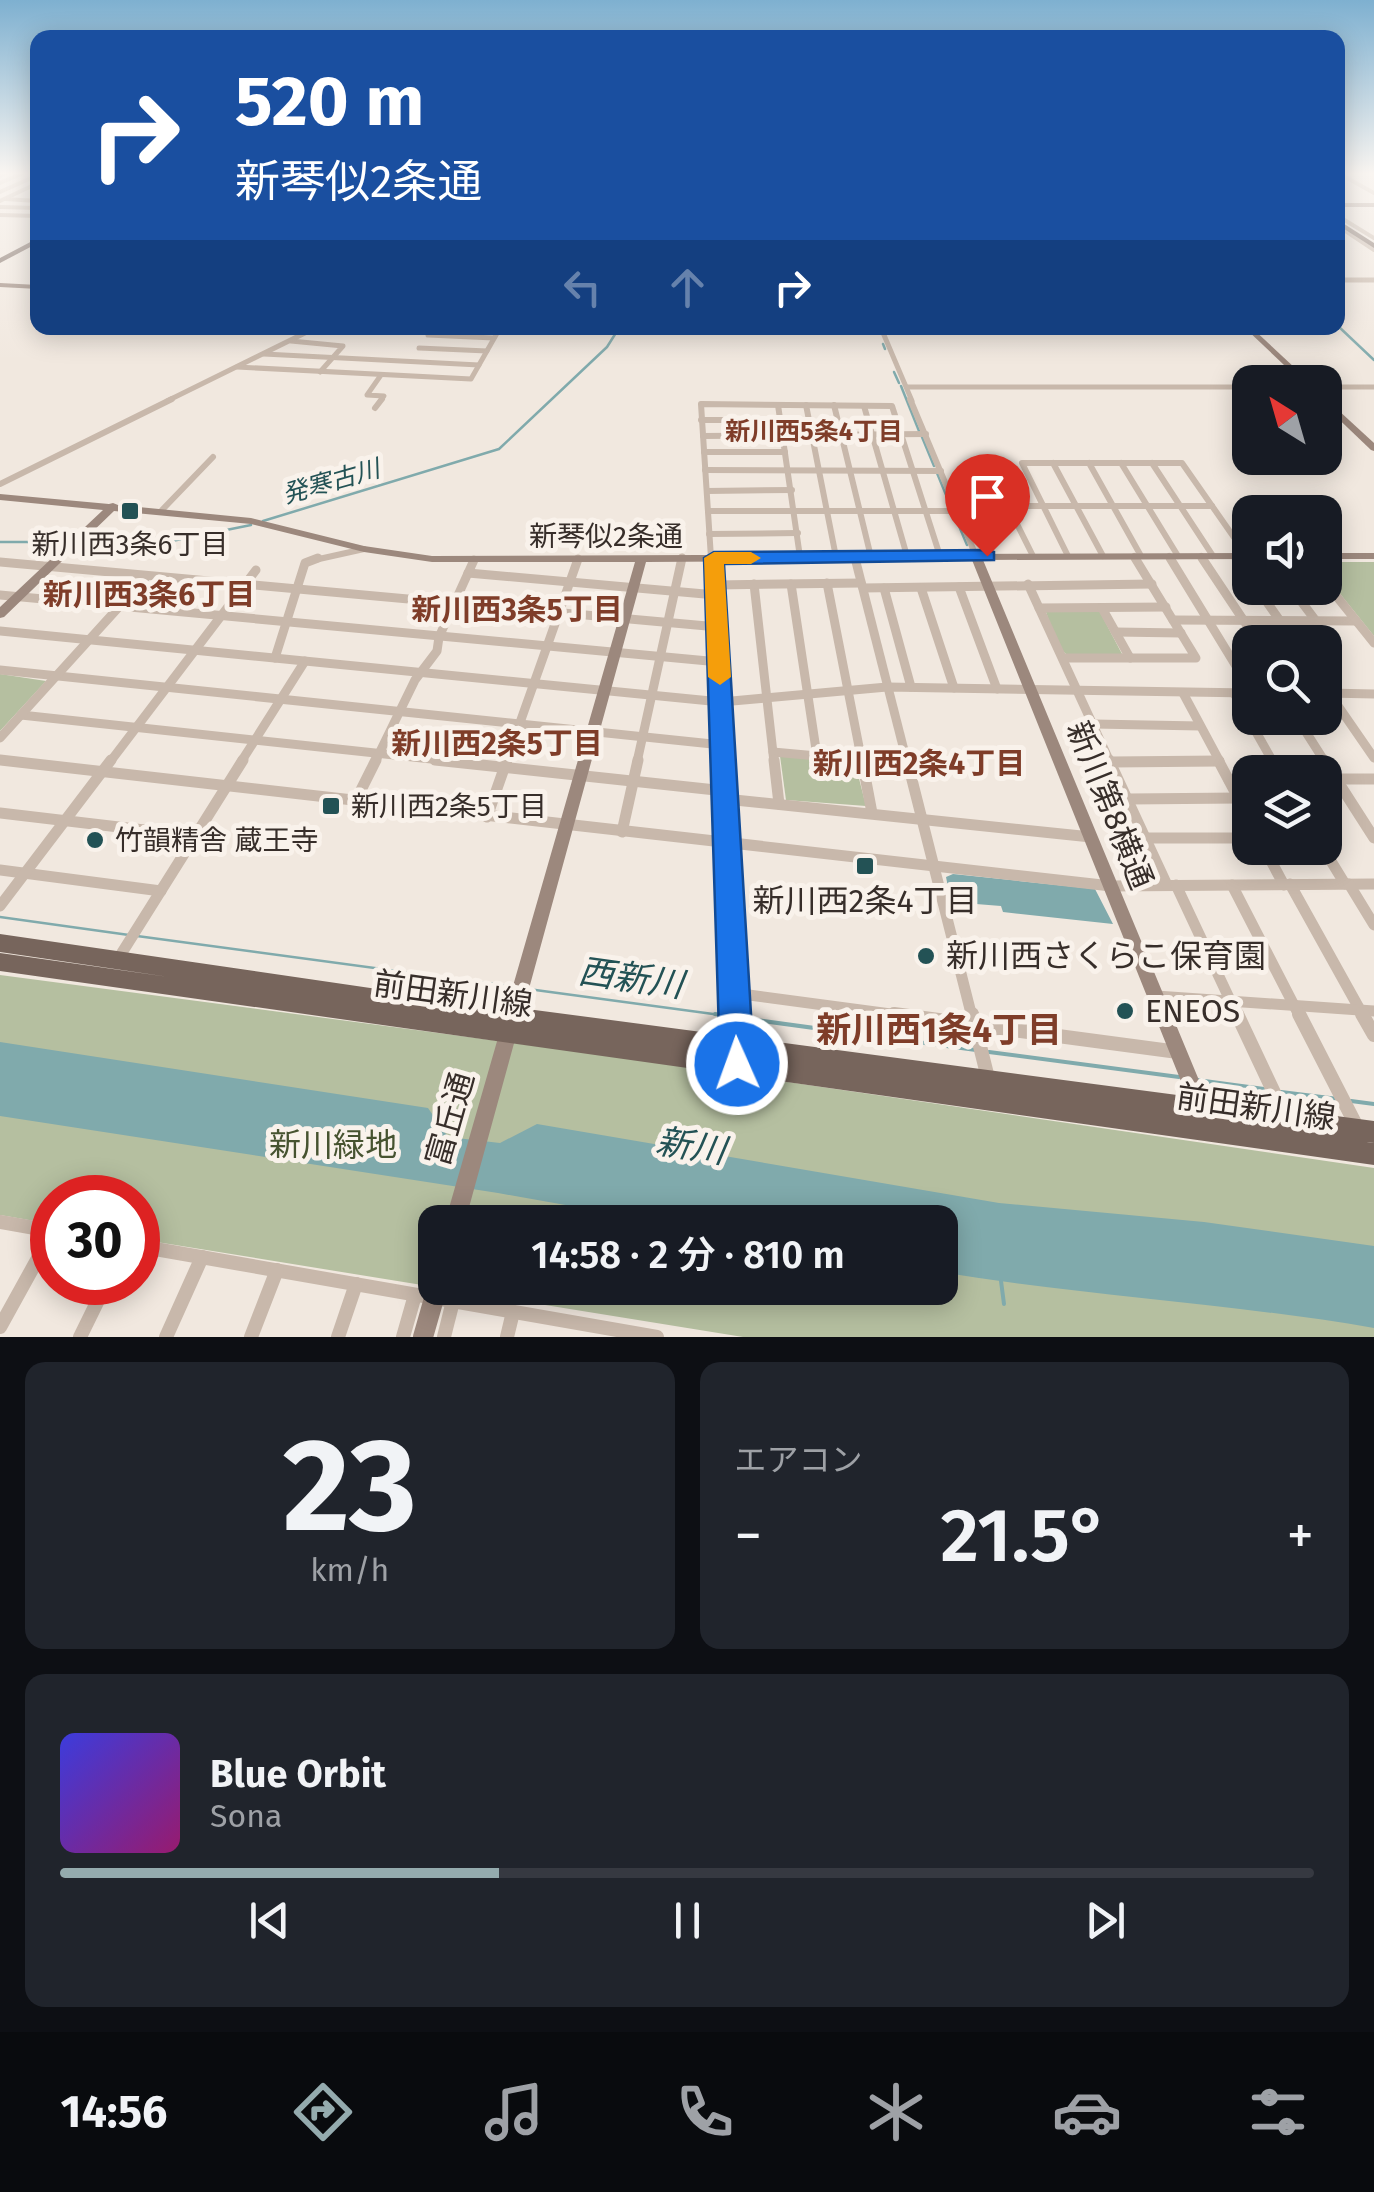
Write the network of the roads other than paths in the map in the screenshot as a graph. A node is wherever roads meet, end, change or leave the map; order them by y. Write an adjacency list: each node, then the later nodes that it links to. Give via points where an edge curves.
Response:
1 (30, 244): 2 (main road)
2 (0, 261)
3 (1345, 280): 4 (street)
4 (1374, 280)
5 (0, 285): 6 (street)
6 (30, 287)
7 (300, 335): 13 (street)
8 (428, 335): 12 (street); 14 (street)
9 (496, 335): 12 (street)
10 (883, 335): 25 (street)
11 (1256, 335): 20 (street)
12 (494, 338): 15 (street)
13 (288, 341): 16 (street); 17 (street, via 341,344)
14 (419, 348): 15 (street); 18 (street)
15 (486, 351): 19 (street)
16 (261, 354): 17 (street); 21 (street)
17 (333, 358): 18 (street); 22 (street)
18 (410, 361): 19 (street); 24 (street)
19 (479, 365): 24 (street, via 471,379)
20 (1288, 365)
21 (234, 367): 22 (street); 59 (street)
22 (320, 372): 23 (street)
23 (381, 374): 24 (street); 33 (street, via 367,394 384,396)
24 (400, 376)
25 (907, 387): 26 (street); 39 (street)
26 (1232, 387)
27 (1342, 387): 28 (street)
28 (1374, 387)
29 (778, 405): 30 (street); 35 (street, via 700,404); 36 (street)
30 (806, 405): 31 (street); 41 (street)
31 (834, 405): 32 (street); 42 (street)
32 (864, 406): 37 (street); 38 (street, via 892,406)
33 (374, 408)
34 (1342, 417): 44 (street)
35 (702, 420): 36 (street); 43 (street)
36 (780, 420): 40 (street)
37 (873, 434): 38 (street); 42 (street); 56 (street)
38 (901, 434): 39 (street); 57 (street)
39 (926, 434): 58 (street)
40 (782, 435): 41 (street); 43 (street); 46 (street)
41 (813, 435): 42 (street); 54 (street)
42 (842, 435): 55 (street)
43 (703, 436): 45 (street)
44 (1374, 448)
45 (704, 452): 46 (street); 52 (street)
46 (785, 452): 53 (street)
47 (213, 458): 72 (street)
48 (1089, 463): 49 (street); 51 (street); 68 (street)
49 (1121, 463): 50 (street); 69 (street)
50 (1152, 463): 70 (street); 71 (street, via 1182,463)
51 (1053, 464): 66 (street, via 1022,463); 67 (street)
52 (705, 470): 53 (street); 61 (street)
53 (788, 470): 54 (street); 60 (street)
54 (819, 470): 55 (street); 74 (street)
55 (850, 470): 56 (street); 75 (street)
56 (883, 470): 57 (street); 76 (street)
57 (912, 470): 58 (street); 77 (street)
58 (941, 470): 63 (street)
59 (0, 484)
60 (792, 490): 61 (street); 73 (street)
61 (707, 491): 79 (street)
62 (0, 496): 64 (street)
63 (954, 500): 65 (street); 78 (street)
64 (112, 506): 72 (street); 106 (street)
65 (1008, 506): 66 (street); 87 (street)
66 (1043, 506): 67 (street); 88 (street)
67 (1077, 506): 68 (street); 89 (street)
68 (1112, 506): 69 (street); 90 (street)
69 (1148, 506): 70 (street); 91 (street)
70 (1181, 506): 71 (street); 92 (street)
71 (1212, 506): 82 (street)
72 (162, 510): 83 (street, 新琴似2条通, via 252,521)
73 (795, 511): 74 (street); 79 (street); 81 (street)
74 (828, 511): 75 (street); 96 (street)
75 (860, 511): 76 (street); 98 (street)
76 (896, 511): 77 (street); 84 (street)
77 (926, 511): 78 (street); 85 (street)
78 (958, 511): 86 (street)
79 (708, 512): 80 (street)
80 (710, 534): 81 (street); 101 (street)
81 (798, 534): 102 (street)
82 (1232, 537)
83 (364, 549): 104 (street, 新琴似2条通); 123 (street, via 348,558 309,560)
84 (907, 556): 85 (street, 新琴似2条通); 98 (street, 新琴似2条通)
85 (940, 556): 86 (street, 新琴似2条通)
86 (976, 556): 87 (street, 新琴似2条通); 117 (street, 新川第8横通)
87 (1034, 556): 88 (street, 新琴似2条通)
88 (1068, 556): 89 (street, 新琴似2条通)
89 (1103, 556): 90 (street, 新琴似2条通)
90 (1137, 556): 91 (street, 新琴似2条通); 115 (street)
91 (1173, 556): 92 (street, 新琴似2条通); 141 (street)
92 (1207, 556): 93 (street, 新琴似2条通); 142 (street)
93 (1232, 556)
94 (1342, 556): 95 (street)
95 (1374, 556)
96 (836, 557): 97 (street, 新琴似2条通); 102 (street, 新琴似2条通)
97 (854, 557): 98 (street, 新琴似2条通); 118 (street)
98 (871, 557)
99 (641, 558): 100 (street, 新琴似2条通); 103 (street, 新琴似2条通); 119 (street)
100 (682, 558): 101 (street, 新琴似2条通); 125 (street)
101 (712, 558): 102 (street, 新琴似2条通); 124 (street)
102 (800, 558)
103 (578, 559): 104 (street, 新琴似2条通); 110 (street)
104 (474, 560): 108 (street)
105 (0, 562): 106 (street)
106 (47, 567): 109 (street); 127 (street)
107 (256, 570): 116 (street)
108 (468, 572): 110 (street); 128 (street)
109 (146, 576): 116 (street); 132 (street)
110 (570, 582): 119 (street); 136 (street)
111 (754, 584): 112 (street); 124 (street); 186 (street)
112 (791, 584): 113 (street); 183 (street)
113 (827, 584): 118 (street); 176 (street)
114 (1028, 584): 115 (street); 117 (street); 133 (street)
115 (1152, 584): 135 (street)
116 (245, 585): 123 (street); 138 (street)
117 (988, 585): 122 (street); 177 (street, 新川第8横通)
118 (862, 586): 120 (street); 171 (street)
119 (633, 588): 125 (street); 139 (street)
120 (884, 588): 121 (street); 172 (street)
121 (921, 588): 122 (street); 174 (street)
122 (959, 588): 175 (street)
123 (298, 590): 128 (street); 146 (street)
124 (716, 590): 125 (street); 150 (street)
125 (675, 591): 147 (street)
126 (0, 595): 127 (street)
127 (17, 597): 132 (street); 137 (street)
128 (454, 603): 136 (street); 154 (street)
129 (1342, 603): 145 (street)
130 (1269, 605): 143 (street)
131 (1304, 605): 144 (street)
132 (118, 606): 138 (street); 155 (street)
133 (1040, 608): 134 (street); 162 (street)
134 (1102, 608): 135 (street); 152 (street)
135 (1166, 608): 140 (street)
136 (559, 613): 139 (street); 157 (street)
137 (0, 614)
138 (221, 616): 146 (street); 158 (street)
139 (624, 619): 147 (street); 159 (street)
140 (1173, 620): 141 (street); 153 (street)
141 (1209, 620): 142 (street); 164 (street)
142 (1243, 620): 143 (street); 148 (street)
143 (1280, 620): 144 (street); 149 (street)
144 (1316, 620): 145 (street)
145 (1356, 621): 156 (street)
146 (287, 622): 154 (street); 161 (street)
147 (668, 623): 150 (street); 160 (street)
148 (1246, 625)
149 (1283, 625)
150 (718, 628): 166 (street)
151 (0, 631): 155 (street)
152 (1116, 632): 153 (street); 163 (street)
153 (1181, 633): 163 (street, via 1196,658)
154 (439, 636): 157 (street); 168 (street, via 437,652)
155 (88, 640): 158 (street); 169 (street)
156 (1374, 642)
157 (547, 646): 159 (street); 170 (street)
158 (194, 650): 161 (street); 173 (street)
159 (616, 653): 160 (street); 179 (street)
160 (661, 657): 166 (street); 185 (street)
161 (275, 658): 165 (street)
162 (1064, 658): 163 (street); 178 (street)
163 (1130, 658)
164 (1232, 660)
165 (305, 662): 168 (street); 187 (street)
166 (720, 662): 188 (street)
167 (0, 670): 169 (street)
168 (420, 672): 170 (street); 189 (street)
169 (56, 676): 173 (street); 191 (street)
170 (534, 684): 179 (street); 192 (street)
171 (887, 687): 172 (street); 176 (street); 227 (street)
172 (911, 687): 174 (street)
173 (167, 688): 187 (street); 195 (street)
174 (954, 688): 175 (street)
175 (997, 689): 177 (street)
176 (847, 690): 183 (street); 206 (street)
177 (1031, 690): 178 (street); 232 (street, 新川第8横通)
178 (1078, 690): 180 (street); 193 (street)
179 (605, 691): 185 (street); 196 (street)
180 (1183, 692): 181 (street); 194 (street)
181 (1232, 692)
182 (1342, 692): 184 (street)
183 (808, 694): 186 (street); 203 (street)
184 (1374, 694)
185 (652, 696): 188 (street); 197 (street)
186 (766, 698): 188 (street); 201 (street)
187 (281, 700): 189 (street); 199 (street)
188 (720, 702): 200 (street)
189 (399, 712): 192 (street); 202 (street)
190 (1342, 713): 204 (street)
191 (21, 715): 195 (street); 198 (street)
192 (520, 723): 196 (street); 209 (street)
193 (1094, 724): 194 (street); 208 (street)
194 (1200, 726): 207 (street)
195 (136, 728): 199 (street); 210 (street)
196 (594, 731): 197 (street); 211 (street)
197 (644, 736): 200 (street); 215 (street)
198 (0, 738)
199 (256, 741): 202 (street); 217 (street)
200 (722, 745): 218 (street)
201 (773, 752): 203 (street); 223 (street)
202 (378, 754): 209 (street); 222 (street)
203 (817, 756): 206 (street)
204 (1374, 758)
205 (0, 760): 210 (street)
206 (862, 760): 225 (street)
207 (1219, 761): 208 (street); 213 (street)
208 (1112, 762): 221 (street)
209 (504, 767): 211 (street); 226 (street)
210 (102, 772): 217 (street); 228 (street)
211 (582, 775): 215 (street); 229 (street)
212 (1374, 779): 214 (street)
213 (1229, 780): 216 (street)
214 (1342, 780)
215 (634, 781): 218 (street); 230 (street)
216 (1232, 786)
217 (227, 787): 222 (street); 231 (street)
218 (725, 795): 223 (street); 236 (street)
219 (1342, 795): 235 (street)
220 (1232, 798): 221 (street)
221 (1129, 799): 233 (street)
222 (356, 802): 226 (street)
223 (779, 804): 225 (street)
224 (0, 813): 228 (street)
225 (872, 813): 227 (street)
226 (486, 816): 229 (street)
227 (920, 818): 232 (street); 239 (street)
228 (65, 821): 231 (street); 241 (street)
229 (569, 826): 230 (street); 257 (street, 富丘通)
230 (622, 832): 236 (street)
231 (196, 836): 248 (street)
232 (1091, 837): 247 (street, 新川第8横通)
233 (1147, 838): 234 (street); 245 (street)
234 (1232, 838)
235 (1374, 838)
236 (728, 844): 239 (street); 255 (street)
237 (1275, 865): 242 (street)
238 (1334, 865): 243 (street)
239 (932, 866): 247 (street); 260 (street)
240 (0, 870): 241 (street)
241 (25, 873): 248 (street); 249 (street)
242 (1287, 884): 243 (street); 246 (street); 259 (street)
243 (1347, 884): 244 (street); 250 (street)
244 (1374, 884)
245 (1171, 885): 246 (street); 247 (street); 256 (street)
246 (1232, 885): 258 (street)
247 (1111, 886): 254 (street, 新川第8横通)
248 (161, 891): 252 (street)
249 (0, 906)
250 (1374, 925)
251 (0, 943): 252 (main road, 前田新川線)
252 (118, 960): 253 (main road, 前田新川線); 257 (main road, 前田新川線)
253 (0, 962)
254 (1156, 996): 256 (street); 264 (street, 新川第8横通)
255 (735, 997): 260 (street); 262 (street)
256 (1230, 1002): 258 (street); 265 (street)
257 (516, 1006): 262 (main road, 前田新川線); 273 (street, 富丘通)
258 (1296, 1006): 259 (street); 267 (street)
259 (1367, 1011): 261 (street)
260 (975, 1031): 263 (street); 264 (street)
261 (1374, 1035)
262 (736, 1043): 266 (main road, 前田新川線); 271 (main road, 前田新川線)
263 (982, 1054): 266 (street)
264 (1186, 1068): 268 (street, 新川第8横通)
265 (1266, 1075): 269 (street)
266 (988, 1080): 268 (main road, 前田新川線)
267 (1335, 1084): 270 (street)
268 (1203, 1110): 269 (main road, 前田新川線); 271 (street, 新川第8横通)
269 (1286, 1118): 270 (main road, 前田新川線)
270 (1366, 1131)
271 (1212, 1132): 272 (main road, 前田新川線)
272 (1374, 1154)
273 (460, 1205)
274 (0, 1222): 275 (street)
275 (30, 1228)
276 (160, 1250): 277 (street)
277 (202, 1257): 278 (street); 291 (street)
278 (277, 1270): 280 (street); 292 (street)
279 (30, 1272): 288 (street)
280 (356, 1284): 281 (street); 293 (street)
281 (418, 1293)
282 (96, 1305): 290 (street)
283 (427, 1305): 294 (street)
284 (432, 1305): 295 (street, bridge)
285 (437, 1305): 296 (street)
286 (481, 1305): 287 (street)
287 (513, 1312): 289 (street); 297 (street)
288 (0, 1327)
289 (591, 1331): 298 (street)
290 (80, 1337)
291 (166, 1337)
292 (251, 1337)
293 (338, 1337)
294 (402, 1337)
295 (423, 1337)
296 (444, 1337)
297 (507, 1337)
298 (657, 1337)

